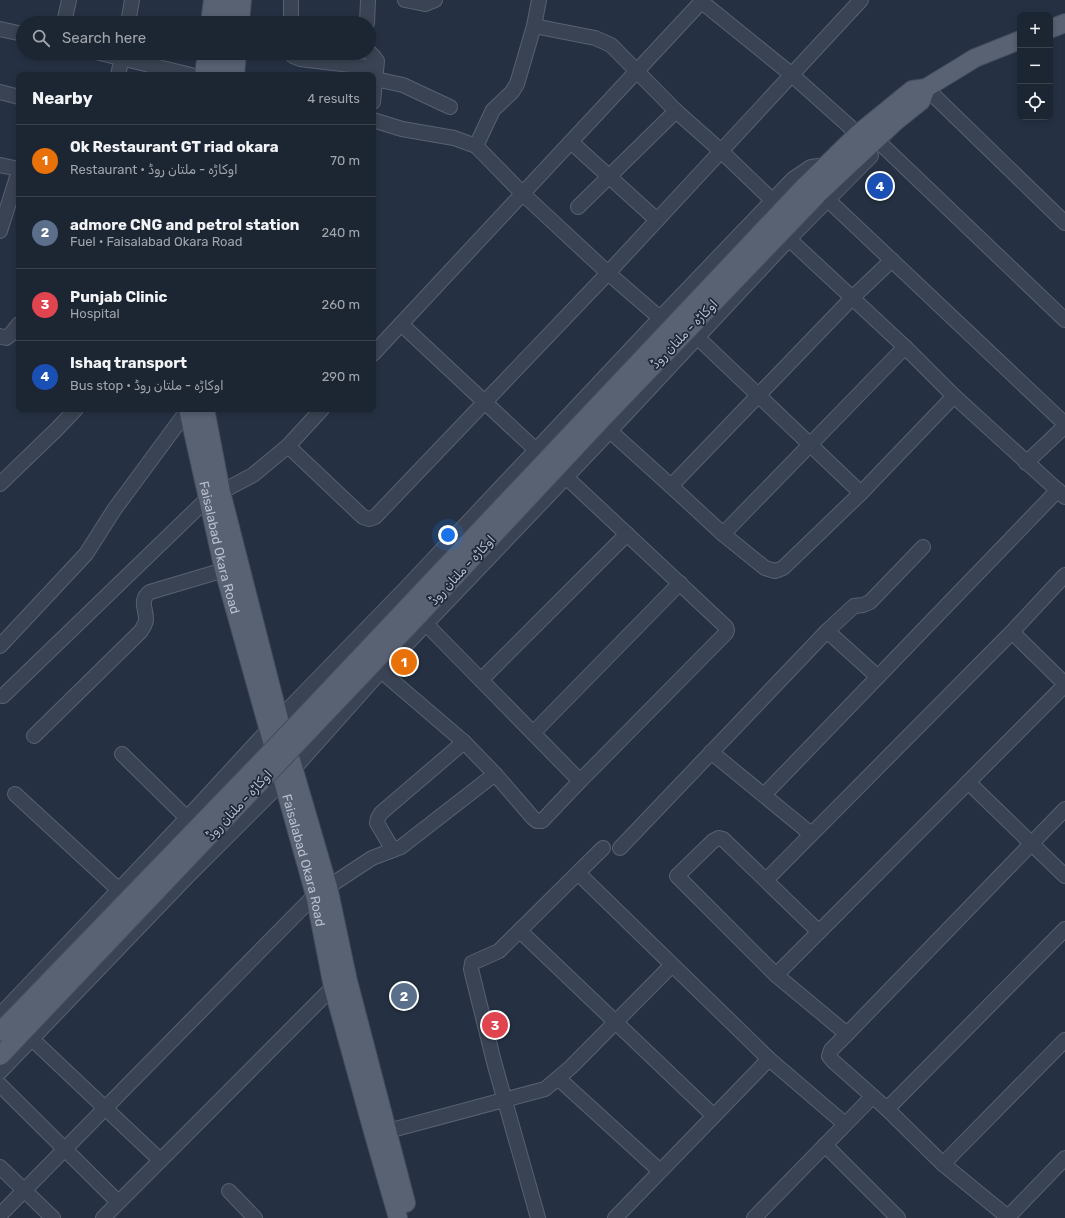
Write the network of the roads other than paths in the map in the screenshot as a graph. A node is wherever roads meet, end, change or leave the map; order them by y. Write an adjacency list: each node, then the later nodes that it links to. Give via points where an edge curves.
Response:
1 (68, 0): 13 (street)
2 (132, 0): 14 (street)
3 (213, 0): 15 (main road)
4 (228, 0): 16 (main road)
5 (242, 0): 17 (main road)
6 (291, 0): 18 (street)
7 (368, 0): 19 (street)
8 (405, 0): 9 (street, via 425,4)
9 (435, 0)
10 (539, 0): 20 (street)
11 (861, 0): 39 (street)
12 (703, 1): 37 (street); 39 (street)
13 (65, 16)
14 (129, 16)
15 (211, 16)
16 (227, 16)
17 (241, 16)
18 (291, 16)
19 (368, 16)
20 (534, 26): 37 (street, via 595,38 611,45); 50 (street, via 517,84 493,110)
21 (0, 29): 22 (street)
22 (16, 32)
23 (1017, 41): 40 (main road, اوکاڑہ - ملتان روڈ, via 975,58)
24 (121, 60): 31 (street)
25 (137, 60): 32 (street)
26 (206, 60): 33 (main road)
27 (222, 60): 34 (main road)
28 (236, 60): 35 (main road)
29 (305, 60): 36 (street)
30 (376, 60): 38 (street)
31 (119, 72)
32 (180, 72)
33 (204, 72)
34 (221, 72)
35 (235, 72)
36 (366, 72)
37 (637, 72): 44 (street); 48 (street)
38 (376, 74): 43 (street)
39 (792, 75): 47 (street); 51 (street)
40 (926, 88): 46 (main road, اوکاڑہ - ملتان روڈ, via 920,101); 47 (main road, اوکاڑہ - ملتان روڈ, via 912,90); 62 (street)
41 (0, 92): 42 (street)
42 (16, 96)
43 (450, 106)
44 (676, 111): 51 (street); 55 (street)
45 (376, 121): 50 (street, via 402,129 454,138)
46 (896, 121): 49 (street); 58 (main road, اوکاڑہ - ملتان روڈ)
47 (858, 134): 53 (main road, اوکاڑہ - ملتان روڈ)
48 (571, 142): 55 (street); 57 (street)
49 (882, 144): 58 (street); 69 (street)
50 (476, 146): 57 (street)
51 (721, 151): 59 (street); 61 (street)
52 (0, 165): 54 (street)
53 (826, 165): 58 (main road, اوکاڑہ - ملتان روڈ); 59 (street, via 811,167 799,174)
54 (16, 169)
55 (609, 177): 60 (street); 61 (street)
56 (16, 180): 63 (street)
57 (523, 194): 66 (street); 70 (street)
58 (816, 194): 64 (street); 65 (street); 143 (main road, اوکاڑہ - ملتان روڈ, bridge); 147 (main road, اوکاڑہ - ملتان روڈ, bridge)
59 (772, 200): 68 (street)
60 (578, 207)
61 (657, 220): 66 (street)
62 (1065, 223)
63 (0, 231)
64 (789, 239): 67 (street); 73 (street)
65 (892, 260): 67 (street); 84 (street)
66 (608, 273): 68 (street); 78 (street)
67 (852, 298): 74 (street); 76 (street)
68 (660, 318): 88 (street)
69 (1065, 320)
70 (401, 324): 75 (street); 78 (street)
71 (16, 328): 72 (street, via 6,338)
72 (0, 336)
73 (697, 337): 76 (street); 85 (street)
74 (905, 347): 77 (street); 86 (street)
75 (376, 351)
76 (758, 395): 86 (street); 92 (street)
77 (954, 396): 89 (street); 93 (street)
78 (485, 402): 87 (street, via 375,517 369,519 363,517); 88 (street)
79 (73, 412): 91 (street)
80 (186, 412): 105 (street, via 114,510 86,554)
81 (188, 412): 95 (main road, Faisalabad Okara Road)
82 (205, 412): 95 (main road, Faisalabad Okara Road)
83 (319, 412): 87 (street)
84 (1065, 425): 89 (street)
85 (610, 431): 90 (street); 92 (street)
86 (810, 445): 93 (street); 97 (street)
87 (288, 446): 95 (street, via 253,475)
88 (536, 450): 111 (street)
89 (1026, 463): 94 (street)
90 (566, 477): 96 (street); 102 (street)
91 (0, 484)
92 (671, 486): 97 (street)
93 (861, 493): 97 (street, via 783,568 775,571 766,568)
94 (1062, 494): 107 (street)
95 (214, 496): 99 (main road, Faisalabad Okara Road); 110 (street); 111 (main road, Faisalabad Okara Road)
96 (627, 534): 101 (street); 108 (street)
97 (723, 534)
98 (923, 547): 103 (street, via 870,602 854,606)
99 (224, 570): 111 (main road, Faisalabad Okara Road); 113 (street, via 146,595 143,601 146,618 141,631)
100 (1065, 575): 104 (street)
101 (680, 584): 112 (street); 119 (street, via 726,626 726,634)
102 (426, 624): 106 (street); 108 (street)
103 (827, 631): 107 (street); 115 (street)
104 (1012, 632): 109 (street); 125 (street)
105 (0, 646)
106 (381, 671): 114 (street); 118 (street)
107 (878, 677): 122 (street)
108 (481, 680): 112 (street)
109 (1065, 685): 120 (street)
110 (3, 696)
111 (273, 724): 118 (main road, Faisalabad Okara Road); 124 (street)
112 (533, 733): 119 (street)
113 (34, 736)
114 (464, 742): 117 (street); 129 (street, via 381,813 377,823)
115 (711, 752): 122 (street); 128 (street)
116 (122, 754): 124 (street)
117 (495, 774): 119 (street, via 537,821 542,821); 129 (street, via 401,847)
118 (288, 775): 134 (main road, Faisalabad Okara Road); 145 (street)
119 (580, 781)
120 (968, 782): 126 (street); 137 (street)
121 (15, 794): 133 (street)
122 (764, 795): 125 (street)
123 (1065, 809): 126 (street)
124 (187, 818): 133 (street)
125 (811, 834): 132 (street)
126 (1032, 843): 131 (street); 144 (street)
127 (603, 848): 130 (street)
128 (620, 848)
129 (393, 850): 134 (street, via 372,858)
130 (578, 873): 136 (street); 138 (street)
131 (1065, 876)
132 (766, 880): 137 (street); 139 (street, via 723,839 718,838 677,876)
133 (119, 890): 141 (street)
134 (321, 891): 140 (main road, Faisalabad Okara Road); 154 (street); 158 (main road, Faisalabad Okara Road)
135 (1065, 929): 155 (street)
136 (520, 931): 142 (street); 153 (street, via 499,951 472,963 471,968)
137 (818, 932): 139 (street)
138 (672, 964): 142 (street); 148 (street)
139 (776, 975): 144 (street)
140 (333, 987): 162 (street); 173 (main road, Faisalabad Okara Road)
141 (0, 1016)
142 (616, 1022): 150 (street); 156 (street)
143 (0, 1032)
144 (847, 1034): 152 (street, via 831,1050 829,1056)
145 (32, 1039): 149 (street); 154 (street)
146 (1065, 1040): 163 (street)
147 (0, 1056)
148 (769, 1059): 156 (street); 157 (street)
149 (0, 1072)
150 (558, 1079): 153 (street, via 545,1089); 165 (street)
151 (0, 1085): 160 (street)
152 (872, 1097): 155 (street); 157 (street)
153 (504, 1101): 158 (street); 175 (street)
154 (105, 1108): 160 (street); 162 (street)
155 (887, 1109): 163 (street)
156 (714, 1116): 165 (street)
157 (844, 1124): 159 (street)
158 (388, 1131): 174 (main road, Faisalabad Okara Road)
159 (825, 1145): 177 (street); 178 (street)
160 (65, 1149): 166 (street); 168 (street)
161 (1065, 1158): 179 (street)
162 (160, 1160): 168 (street)
163 (943, 1164): 179 (street)
164 (0, 1167): 166 (street)
165 (660, 1171): 176 (street)
166 (24, 1190): 169 (street); 170 (street)
167 (229, 1191): 172 (street)
168 (118, 1202): 171 (street)
169 (0, 1215)
170 (53, 1218)
171 (103, 1218)
172 (255, 1218)
173 (398, 1218)
174 (410, 1218)
175 (538, 1218)
176 (615, 1218)
177 (754, 1218)
178 (898, 1218)
179 (1008, 1218)

